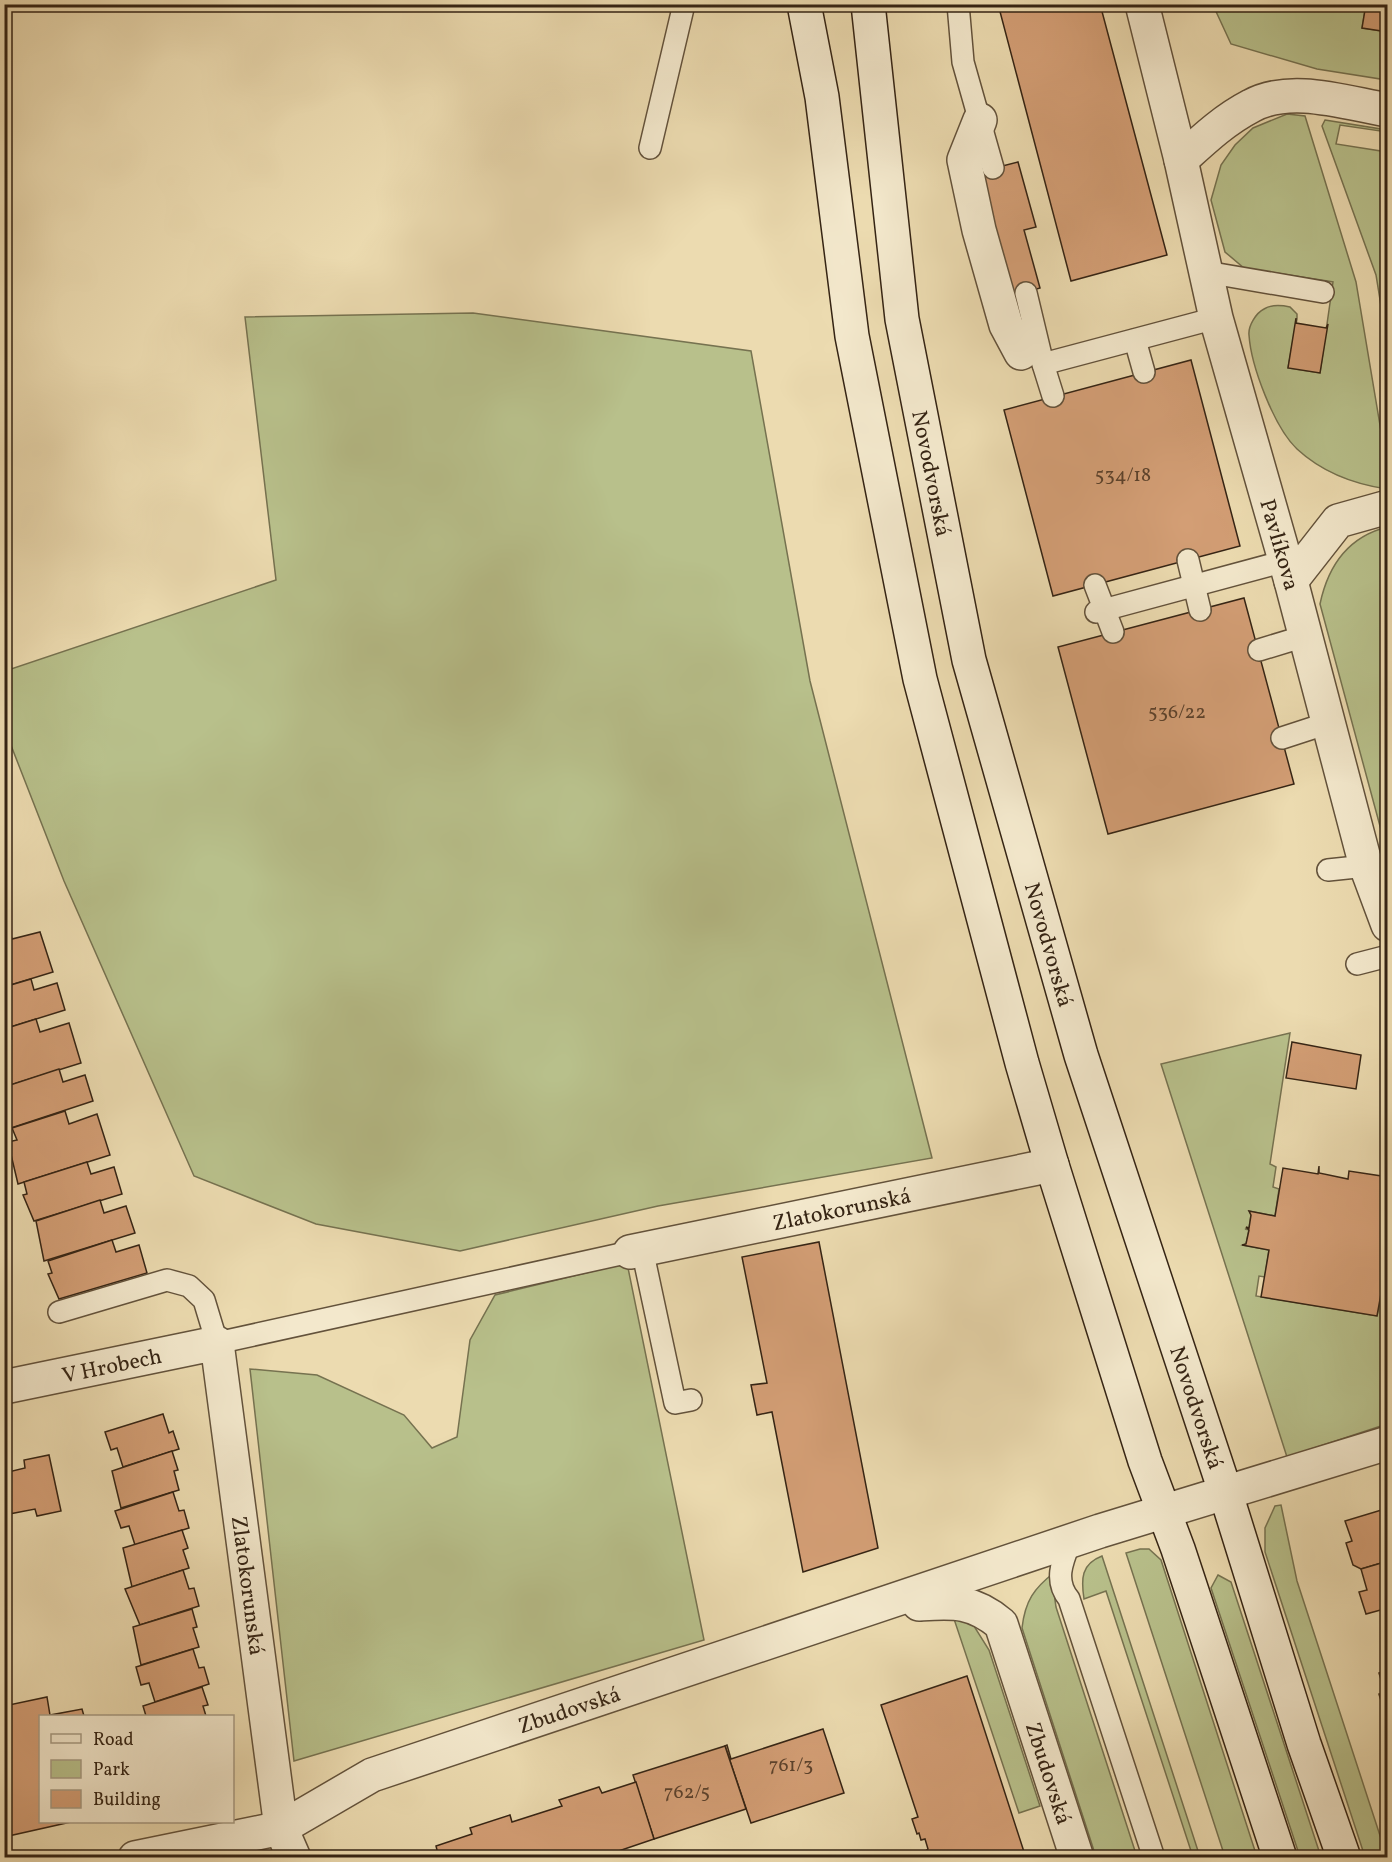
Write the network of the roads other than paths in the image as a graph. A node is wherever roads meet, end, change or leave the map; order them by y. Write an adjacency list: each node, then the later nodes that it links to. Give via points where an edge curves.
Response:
1 (684, 4): 8 (lane)
2 (804, 4): 36 (street, via 822,97 852,336 920,679)
3 (868, 4): 43 (street, Novodvorská, via 902,318 969,660 1081,1055)
4 (958, 4): 7 (lane, via 963,62)
5 (1143, 6): 9 (street, Pavlíkova)
6 (1388, 110): 9 (street, via 1304,96 1280,98 1252,105 1216,128)
7 (980, 120): 10 (lane); 16 (street, via 964,160 979,230 1006,325)
8 (650, 148)
9 (1181, 160): 11 (street, Pavlíkova)
10 (993, 168)
11 (1206, 272): 13 (lane); 14 (street, Pavlíkova)
12 (1026, 292): 16 (lane)
13 (1323, 292)
14 (1216, 318): 15 (lane); 21 (street, Pavlíkova)
15 (1135, 339): 16 (lane); 17 (lane)
16 (1032, 359): 18 (lane)
17 (1144, 372)
18 (1053, 396)
19 (1388, 507): 21 (street, via 1338,521)
20 (1188, 560): 23 (lane)
21 (1288, 571): 23 (lane); 27 (street, Pavlíkova)
22 (1095, 585): 25 (lane)
23 (1196, 585): 24 (lane); 25 (lane)
24 (1200, 610)
25 (1100, 611): 26 (lane)
26 (1113, 633)
27 (1305, 636): 28 (lane); 29 (street, Pavlíkova)
28 (1258, 650)
29 (1328, 723): 30 (lane); 31 (street, Pavlíkova)
30 (1282, 738)
31 (1366, 866): 32 (lane); 33 (street, Pavlíkova)
32 (1328, 870)
33 (1388, 925)
34 (1388, 956): 35 (lane)
35 (1357, 964)
36 (1052, 1165): 37 (street, Zlatokorunská); 44 (street)
37 (636, 1251): 39 (lane); 41 (lane, via 675,1403)
38 (59, 1312): 39 (lane, via 167,1280 189,1286 204,1300)
39 (217, 1343): 40 (street, V Hrobech); 47 (street, Zlatokorunská)
40 (4, 1387)
41 (691, 1400)
42 (1388, 1443): 43 (street, Zbudovská)
43 (1225, 1491): 44 (street, Zbudovská); 53 (street, Novodvorská, via 1304,1744)
44 (1164, 1513): 45 (street, Zbudovská); 52 (street)
45 (1070, 1542): 46 (street, Zbudovská); 51 (lane, via 1059,1568 1063,1591 1070,1599)
46 (896, 1602): 47 (street, Zbudovská, via 372,1776); 50 (street, Zbudovská, via 956,1602 984,1609 1001,1624)
47 (281, 1828): 48 (street, Zbudovská); 49 (street)
48 (135, 1857)
49 (294, 1857)
50 (1077, 1857)
51 (1154, 1857)
52 (1280, 1857)
53 (1344, 1857)

